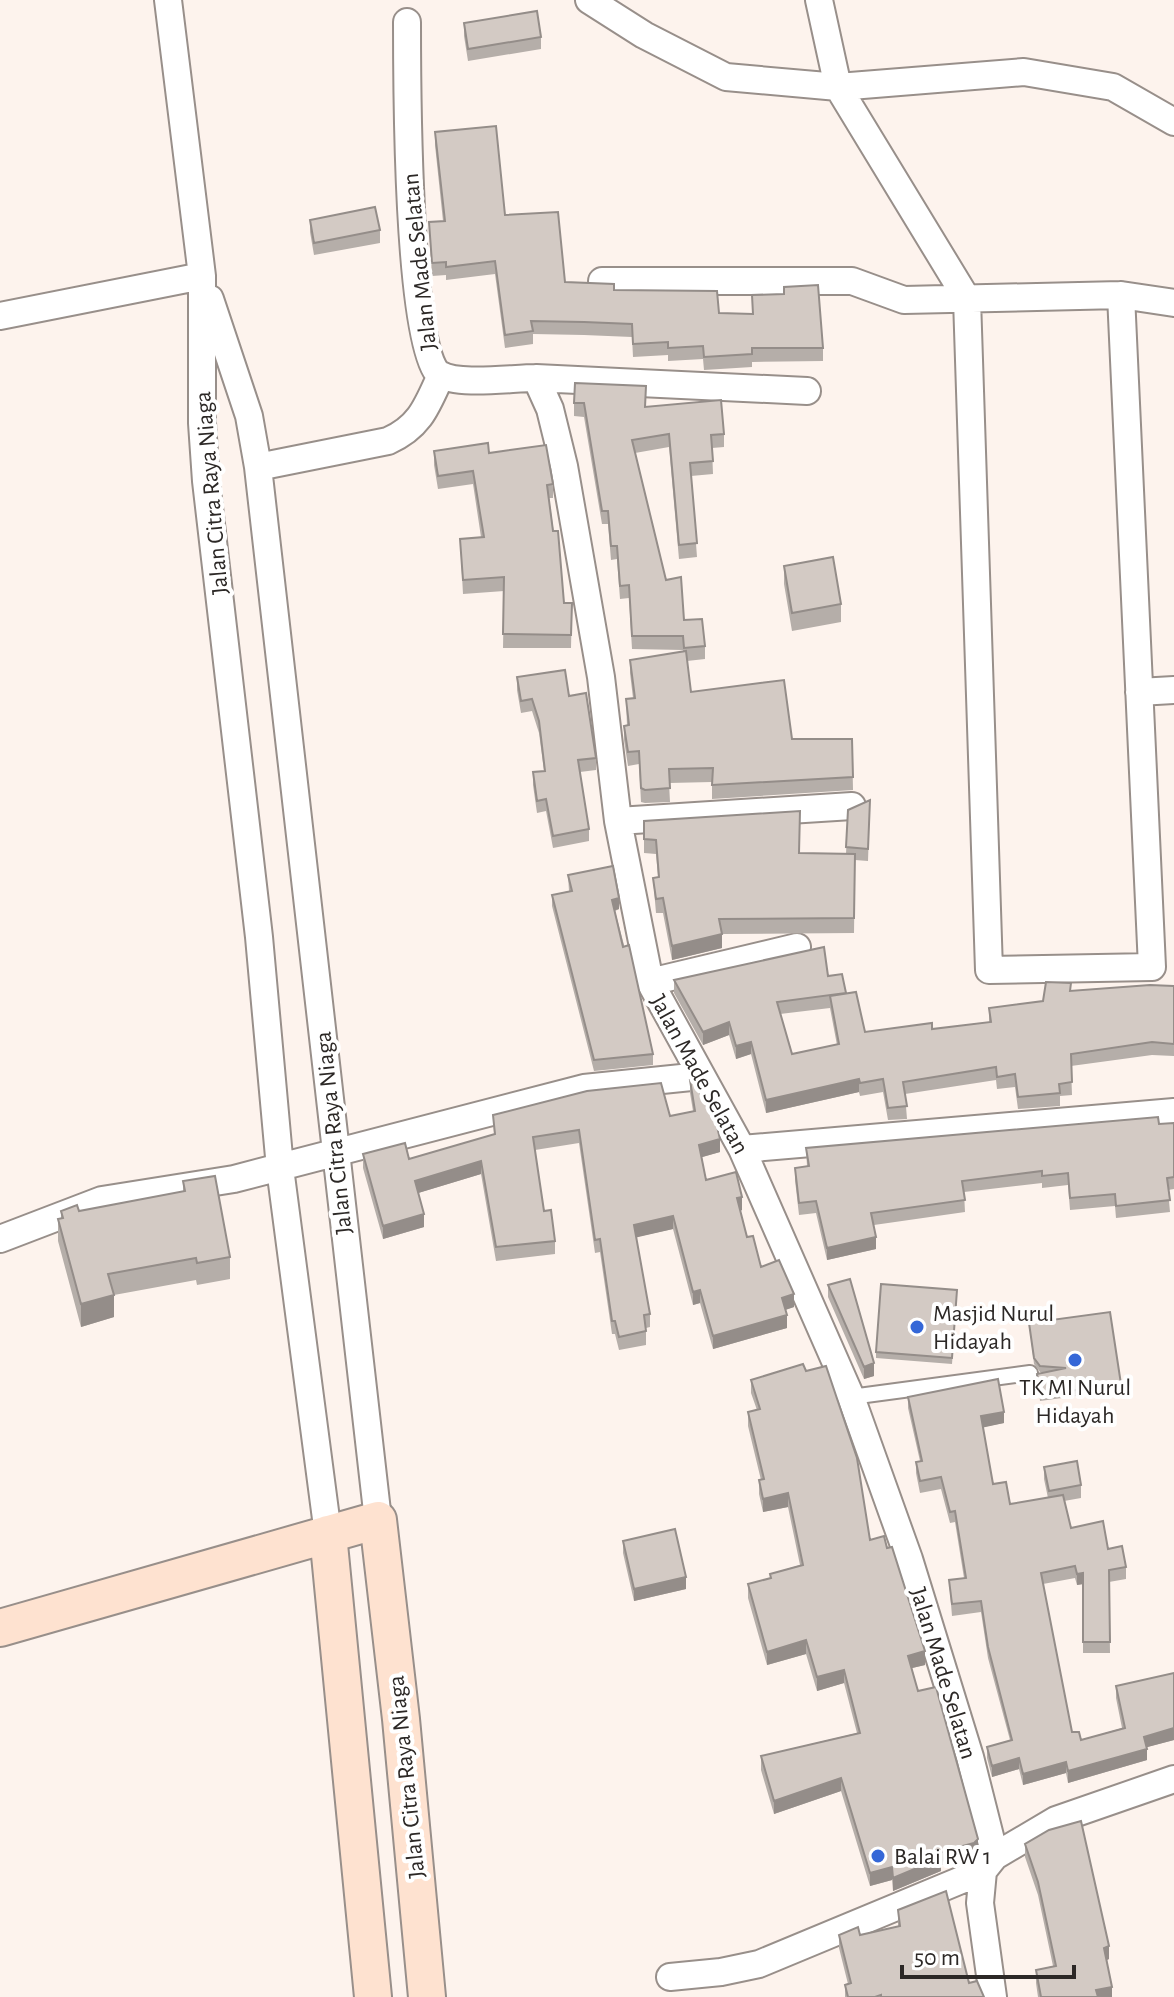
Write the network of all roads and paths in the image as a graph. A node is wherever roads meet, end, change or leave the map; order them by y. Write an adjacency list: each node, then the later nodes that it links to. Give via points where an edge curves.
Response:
1 (168, 0): 7 (street, Jalan Citra Raya Niaga)
2 (589, 0): 5 (street, via 726,77)
3 (819, 0): 5 (street)
4 (407, 22): 13 (street, Jalan Made Selatan, via 407,153 421,325 430,361)
5 (838, 87): 6 (street, via 1024,72 1113,87); 10 (street)
6 (1174, 122)
7 (202, 276): 12 (street); 16 (street, Jalan Citra Raya Niaga, via 249,416); 27 (street, Jalan Citra Raya Niaga, via 206,481)
8 (602, 281): 10 (street, via 852,281 904,300)
9 (1121, 295): 10 (street); 11 (street); 18 (street)
10 (967, 299): 18 (street, via 989,970 1152,967)
11 (1174, 303)
12 (0, 316)
13 (441, 375): 14 (street, Jalan Made Selatan, via 461,380); 16 (street, via 420,421 406,433)
14 (536, 378): 15 (street); 20 (street, Jalan Made Selatan, via 550,409 566,481 601,677)
15 (807, 391)
16 (258, 467): 26 (street, Jalan Citra Raya Niaga)
17 (1174, 690): 18 (street)
18 (1139, 692)
19 (852, 806): 20 (street)
20 (618, 821): 22 (street, Jalan Made Selatan)
21 (797, 947): 22 (street)
22 (650, 982): 23 (street, Jalan Made Selatan)
23 (701, 1076): 25 (street, Jalan Made Selatan); 26 (street, via 584,1088)
24 (1174, 1112): 25 (street)
25 (742, 1149): 30 (street, Jalan Made Selatan)
26 (334, 1151): 27 (street); 31 (street, Jalan Citra Raya Niaga)
27 (280, 1168): 28 (street, via 102,1200); 32 (street, Jalan Citra Raya Niaga)
28 (0, 1239)
29 (1030, 1373): 30 (lane)
30 (851, 1397): 35 (street, Jalan Made Selatan, via 970,1757)
31 (378, 1520): 32 (street); 38 (street, Jalan Citra Raya Niaga)
32 (328, 1534): 33 (street); 37 (street, Jalan Citra Raya Niaga)
33 (0, 1628)
34 (1174, 1779): 35 (street, via 1056,1820)
35 (989, 1863): 36 (street, via 759,1964); 39 (street, Jalan Made Selatan, via 980,1903)
36 (670, 1977)
37 (373, 1997)
38 (427, 1997)
39 (993, 1997)

